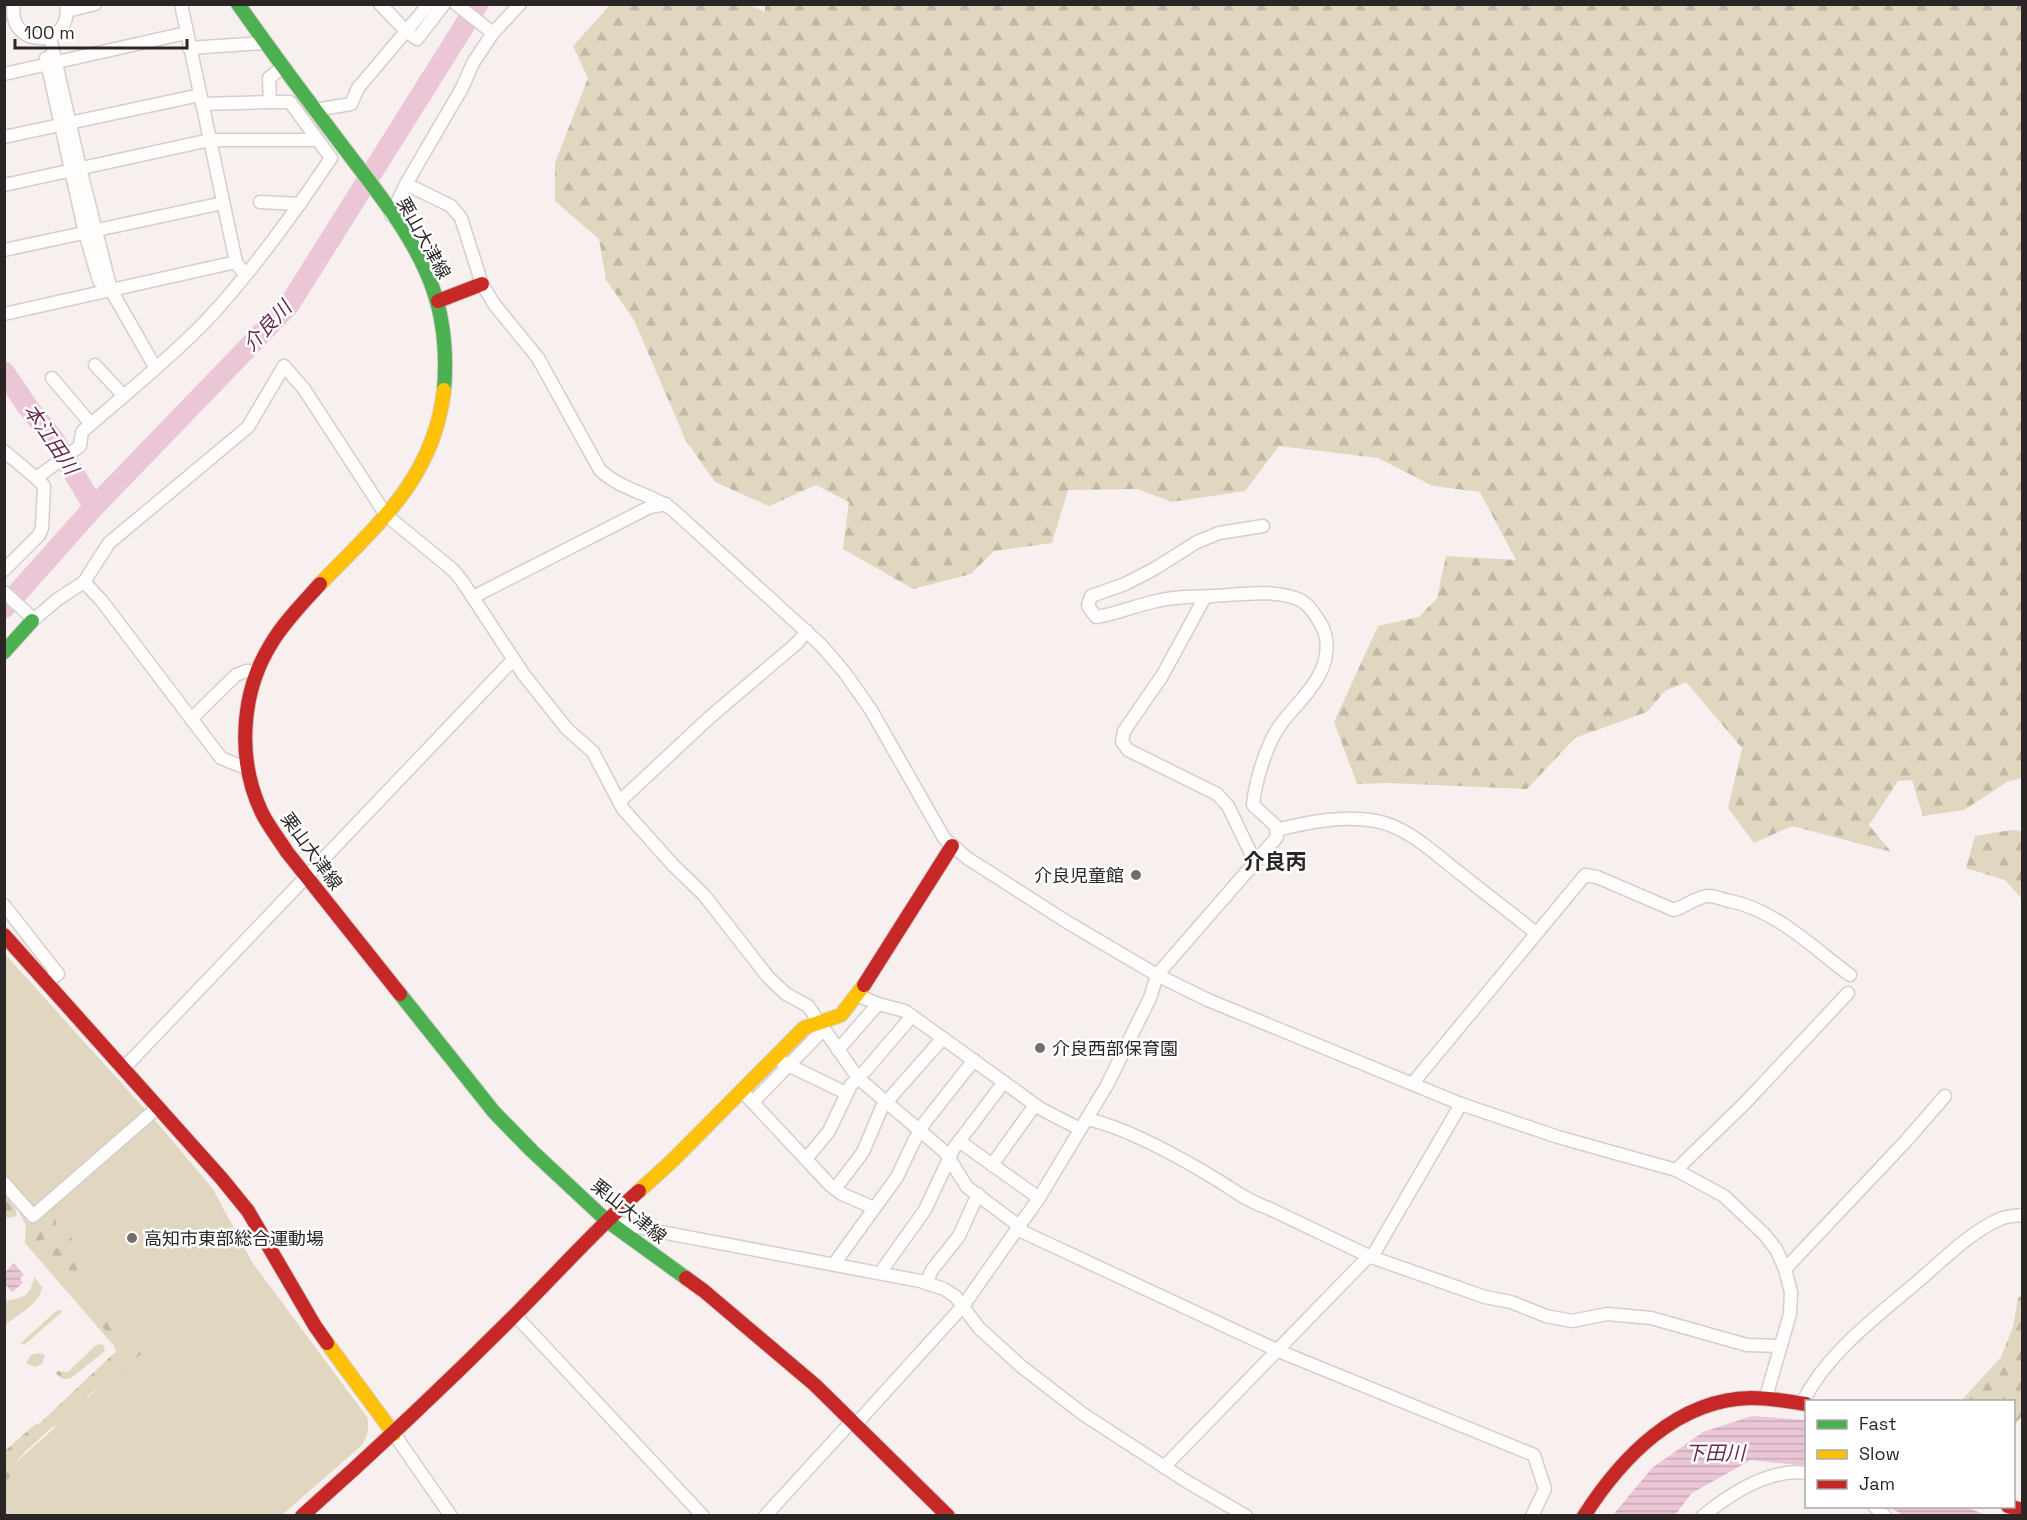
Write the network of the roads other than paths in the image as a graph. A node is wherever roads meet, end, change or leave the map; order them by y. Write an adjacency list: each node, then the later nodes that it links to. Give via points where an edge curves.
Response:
1 (95, 4): 9 (street)
2 (181, 4): 14 (street)
3 (238, 4): 16 (main road, 栗山大津線)
4 (380, 4): 13 (street)
5 (429, 4): 13 (street)
6 (444, 4): 13 (street, via 417,39)
7 (520, 4): 12 (street)
8 (456, 5): 12 (street)
9 (67, 8): 15 (street, via 63,27)
10 (10, 9): 11 (street)
11 (10, 27): 15 (street, via 27,36)
12 (489, 30): 29 (street, via 462,88)
13 (406, 31): 23 (street, via 358,88 351,104)
14 (186, 33): 17 (street); 18 (street)
15 (46, 38): 18 (street)
16 (266, 43): 17 (street); 19 (main road, 栗山大津線)
17 (189, 48): 21 (street)
18 (51, 63): 20 (street); 24 (street)
19 (283, 67): 22 (street, via 269,78); 23 (main road, 栗山大津線)
20 (4, 74)
21 (201, 99): 22 (street); 24 (street); 26 (street)
22 (270, 102): 27 (street, via 290,102)
23 (315, 110): 34 (main road, 栗山大津線)
24 (64, 124): 25 (street); 28 (street)
25 (4, 137)
26 (210, 140): 27 (street); 28 (street); 32 (street)
27 (316, 140): 33 (street, via 331,158)
28 (75, 169): 30 (street); 35 (street)
29 (406, 183): 34 (street); 39 (street, via 451,206 461,218)
30 (4, 185)
31 (260, 202): 33 (street)
32 (223, 204): 35 (street); 37 (street)
33 (300, 204): 38 (street)
34 (388, 210): 41 (main road, 栗山大津線, via 415,251)
35 (90, 232): 36 (street); 40 (street, via 99,281)
36 (4, 250)
37 (236, 262): 38 (street); 40 (street)
38 (245, 275): 44 (street, via 204,322)
39 (482, 284): 41 (main road); 50 (street, via 538,358 600,470 621,486)
40 (111, 290): 42 (street); 44 (street)
41 (438, 301): 51 (main road, 栗山大津線, via 446,339 445,392 437,430 415,477)
42 (4, 314)
43 (95, 365): 46 (street)
44 (156, 367): 46 (street)
45 (52, 378): 47 (street)
46 (123, 395): 47 (street)
47 (92, 424): 49 (street, via 82,432 80,446)
48 (4, 451): 49 (street)
49 (40, 475): 53 (street, via 44,486 42,528)
50 (666, 504): 56 (street, via 650,507); 59 (street)
51 (386, 515): 54 (street, via 304,389 284,366 248,427 109,543); 56 (street, via 453,570); 62 (main road, 栗山大津線, via 284,625)
52 (1263, 526): 57 (street, via 1219,533 1197,542 1125,584 1091,596 1088,606 1096,617 1158,600)
53 (4, 570)
54 (84, 582): 58 (street); 63 (street)
55 (4, 592): 58 (street)
56 (472, 597): 61 (street)
57 (1206, 597): 66 (street, via 1288,596 1302,601 1314,612 1325,632 1327,657 1320,675 1280,725 1254,789 1253,805); 68 (street, via 1162,676 1124,731 1122,742 1128,750 1216,794 1228,806)
58 (30, 618): 60 (main road)
59 (807, 631): 65 (street); 67 (street, via 871,710 931,817)
60 (4, 652)
61 (513, 660): 65 (street, via 567,729 593,752); 69 (street)
62 (258, 671): 63 (street, via 236,675); 64 (main road, 栗山大津線, via 250,690 244,731)
63 (191, 719): 64 (street, via 221,758)
64 (248, 769): 69 (main road, 栗山大津線, via 262,811)
65 (619, 802): 80 (street, via 704,895 776,987 808,1006)
66 (1276, 830): 68 (street, via 1277,837); 71 (street, via 1306,822 1341,820 1376,821 1398,828)
67 (952, 846): 73 (street, via 1067,922); 77 (main road)
68 (1255, 862): 73 (street)
69 (306, 876): 86 (street); 111 (main road, 栗山大津線, via 494,1112)
70 (4, 905): 75 (street, via 58,974)
71 (1536, 933): 74 (street, via 1585,875 1674,910 1710,895 1752,907); 89 (street)
72 (4, 936): 75 (main road)
73 (1157, 975): 89 (street); 98 (street, via 1150,998 1107,1085)
74 (1850, 975)
75 (45, 982): 86 (main road)
76 (1848, 993): 104 (street)
77 (857, 995): 78 (street); 80 (main road, via 841,1015)
78 (878, 1004): 79 (street); 82 (street)
79 (912, 1016): 81 (street); 87 (street)
80 (821, 1026): 82 (street); 83 (main road, via 804,1028); 85 (street)
81 (943, 1038): 84 (street); 94 (street)
82 (838, 1050): 87 (street)
83 (777, 1056): 85 (street); 90 (main road)
84 (974, 1060): 88 (street); 99 (street)
85 (788, 1066): 91 (street); 93 (street)
86 (123, 1069): 97 (main road)
87 (858, 1078): 91 (street); 94 (street)
88 (1004, 1082): 96 (street); 100 (street)
89 (1412, 1084): 95 (street)
90 (742, 1091): 93 (street); 111 (main road)
91 (846, 1093): 101 (street, via 829,1131)
92 (1945, 1095): 115 (street)
93 (753, 1102): 101 (street)
94 (887, 1102): 99 (street); 106 (street, via 862,1152)
95 (1461, 1104): 104 (street, via 1558,1137); 113 (street)
96 (1035, 1105): 98 (street); 103 (street)
97 (157, 1108): 105 (street, via 33,1216); 126 (main road, via 248,1211 315,1326)
98 (1083, 1124): 108 (street); 113 (street, via 1105,1124 1138,1138 1254,1204)
99 (920, 1130): 102 (street); 109 (street, via 897,1177)
100 (959, 1141): 102 (street); 103 (street)
101 (805, 1158): 106 (street)
102 (948, 1159): 107 (street, via 967,1186); 116 (street, via 926,1210)
103 (992, 1164): 108 (street)
104 (1676, 1170): 115 (street, via 1724,1196 1765,1234)
105 (4, 1183)
106 (835, 1189): 109 (street)
107 (978, 1194): 112 (street); 117 (street, via 959,1236)
108 (1039, 1198): 112 (street)
109 (874, 1208): 114 (street)
110 (2022, 1215): 123 (street, via 2002,1218 1969,1237 1835,1355 1812,1384)
111 (606, 1220): 114 (street); 119 (main road); 125 (main road, 栗山大津線, via 713,1299)
112 (1019, 1226): 118 (street); 121 (street, via 1023,1232)
113 (1371, 1257): 120 (street, via 1546,1316 1572,1321 1607,1314 1651,1318 1747,1346); 121 (street)
114 (834, 1264): 116 (street)
115 (1785, 1269): 120 (street, via 1791,1292 1790,1314)
116 (880, 1273): 117 (street)
117 (926, 1282): 118 (street, via 955,1296)
118 (963, 1306): 125 (street); 127 (street, via 979,1328 1022,1367 1083,1414)
119 (515, 1315): 126 (main road); 131 (street)
120 (1781, 1346): 122 (street)
121 (1278, 1350): 127 (street); 135 (street, via 1534,1455 1545,1489)
122 (1766, 1397): 124 (main road); 136 (main road, via 1728,1399 1700,1406 1671,1424 1613,1474)
123 (1805, 1400)
124 (1804, 1403)
125 (854, 1423): 132 (street); 133 (main road, 栗山大津線)
126 (394, 1434): 129 (main road); 130 (street)
127 (1164, 1467): 134 (street)
128 (1805, 1473): 137 (street, via 1760,1480)
129 (302, 1515)
130 (452, 1515)
131 (703, 1515)
132 (765, 1515)
133 (948, 1515)
134 (1246, 1515)
135 (1532, 1515)
136 (1584, 1515)
137 (1703, 1515)

